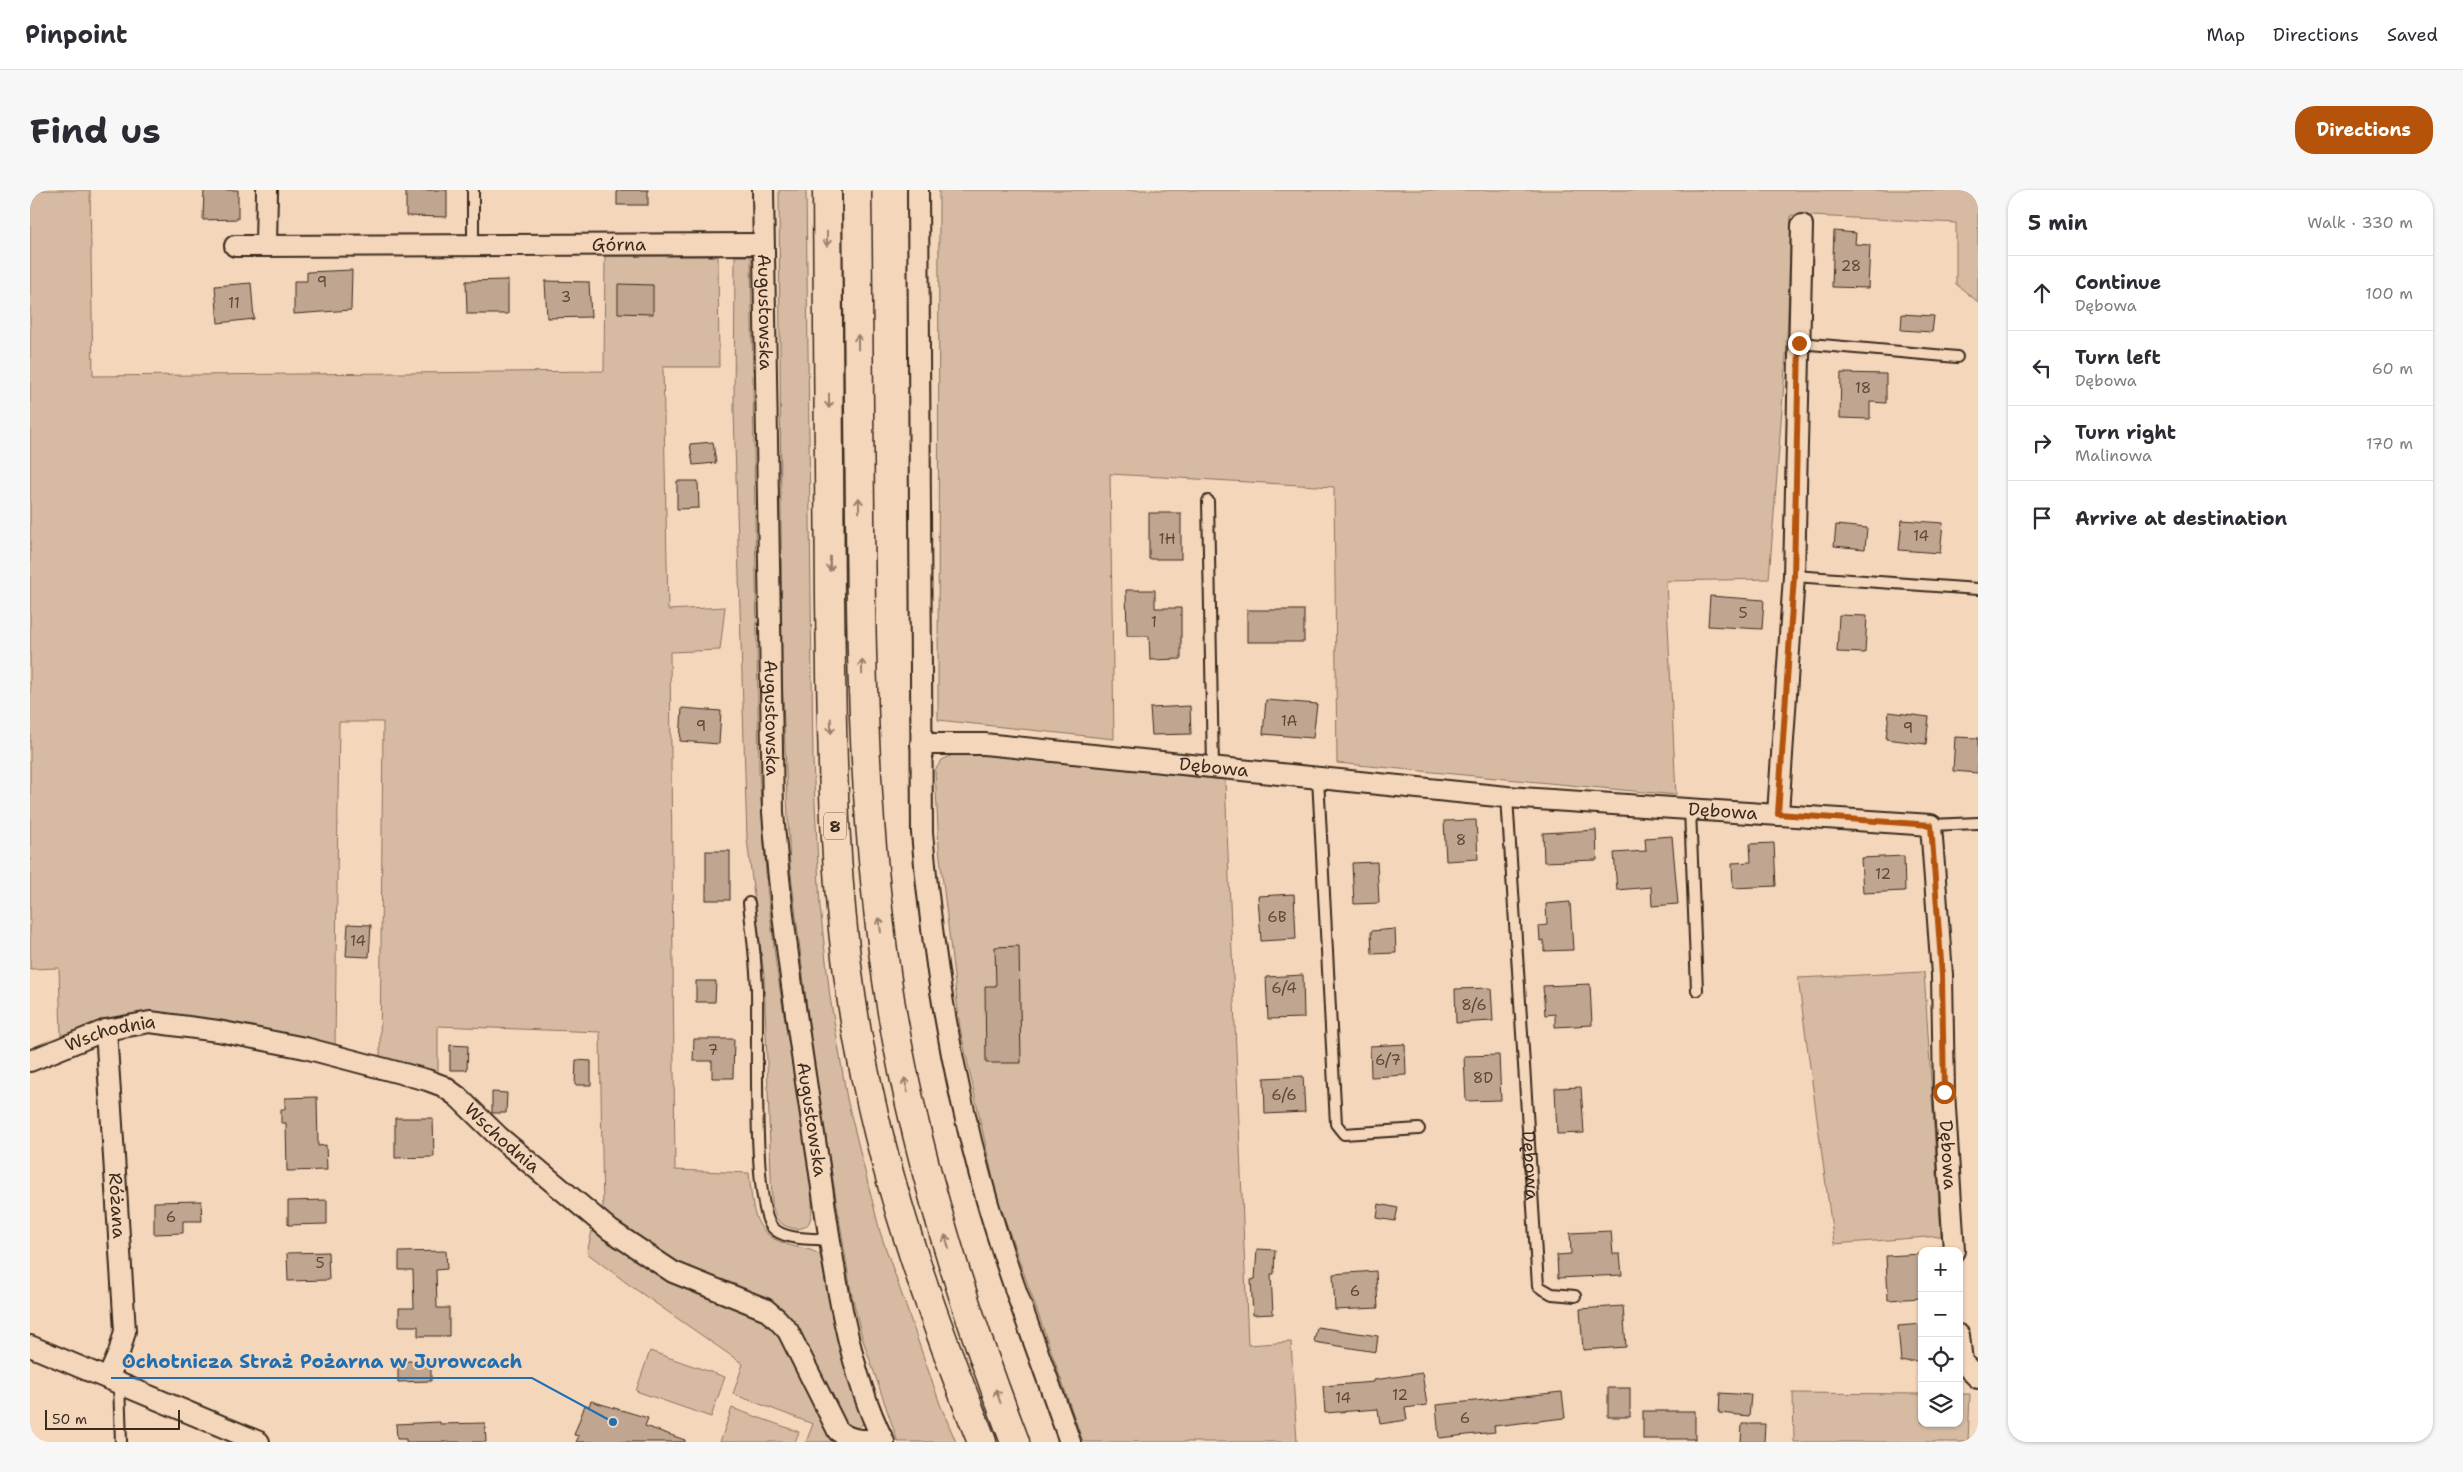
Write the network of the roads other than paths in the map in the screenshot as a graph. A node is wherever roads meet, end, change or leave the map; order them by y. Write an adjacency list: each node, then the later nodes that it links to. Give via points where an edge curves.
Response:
1 (267, 190): 10 (street)
2 (473, 190): 11 (lane)
3 (763, 190): 8 (street, Augustowska)
4 (827, 190): 40 (highway, 8, one-way to 40, via 831,710 835,819 847,966 868,1089 896,1199 931,1309)
5 (856, 190): 41 (highway, 8, one-way to 5, via 958,1280 929,1181 902,1064 881,938 864,742)
6 (918, 190): 17 (street)
7 (1802, 225): 12 (street)
8 (764, 244): 11 (street, Górna); 30 (street, Augustowska, via 773,812 781,910)
9 (235, 246): 10 (street, Górna)
10 (266, 246): 11 (street, Górna)
11 (473, 246)
12 (1799, 343): 13 (lane); 15 (street)
13 (1957, 357)
14 (1208, 501): 18 (lane)
15 (1794, 576): 16 (lane); 22 (street)
16 (1978, 590)
17 (921, 744): 18 (street, Dębowa, via 984,744); 42 (street, via 927,898 948,1040 982,1184)
18 (1214, 768): 19 (street, Dębowa)
19 (1318, 778): 20 (street, Dębowa); 29 (lane, via 1336,1124 1344,1134)
20 (1507, 797): 21 (street, Dębowa); 32 (lane, Dębowa, via 1538,1286 1552,1294)
21 (1690, 809): 22 (street, Dębowa); 26 (lane)
22 (1778, 814): 24 (street, Dębowa)
23 (1978, 824): 24 (lane)
24 (1931, 825): 31 (street, Dębowa, via 1942,975 1944,1092)
25 (750, 902): 30 (lane, via 757,988 758,1148 764,1208 771,1227 779,1233)
26 (1697, 990)
27 (106, 1030): 28 (street, Wschodnia); 36 (street, Różana, via 125,1330); 37 (street, Wschodnia, via 150,1022 218,1031 305,1048 442,1086 618,1235 673,1272 765,1308 788,1331 838,1431 858,1441)
28 (30, 1061)
29 (1419, 1129)
30 (830, 1240): 37 (street, Augustowska, via 863,1390)
31 (1954, 1247)
32 (1575, 1296)
33 (1959, 1337): 35 (street, via 1962,1362)
34 (30, 1346): 36 (street)
35 (1978, 1378)
36 (113, 1381): 38 (lane); 39 (street)
37 (883, 1440)
38 (121, 1442)
39 (259, 1442)
40 (982, 1442)
41 (1015, 1442)
42 (1070, 1442)

